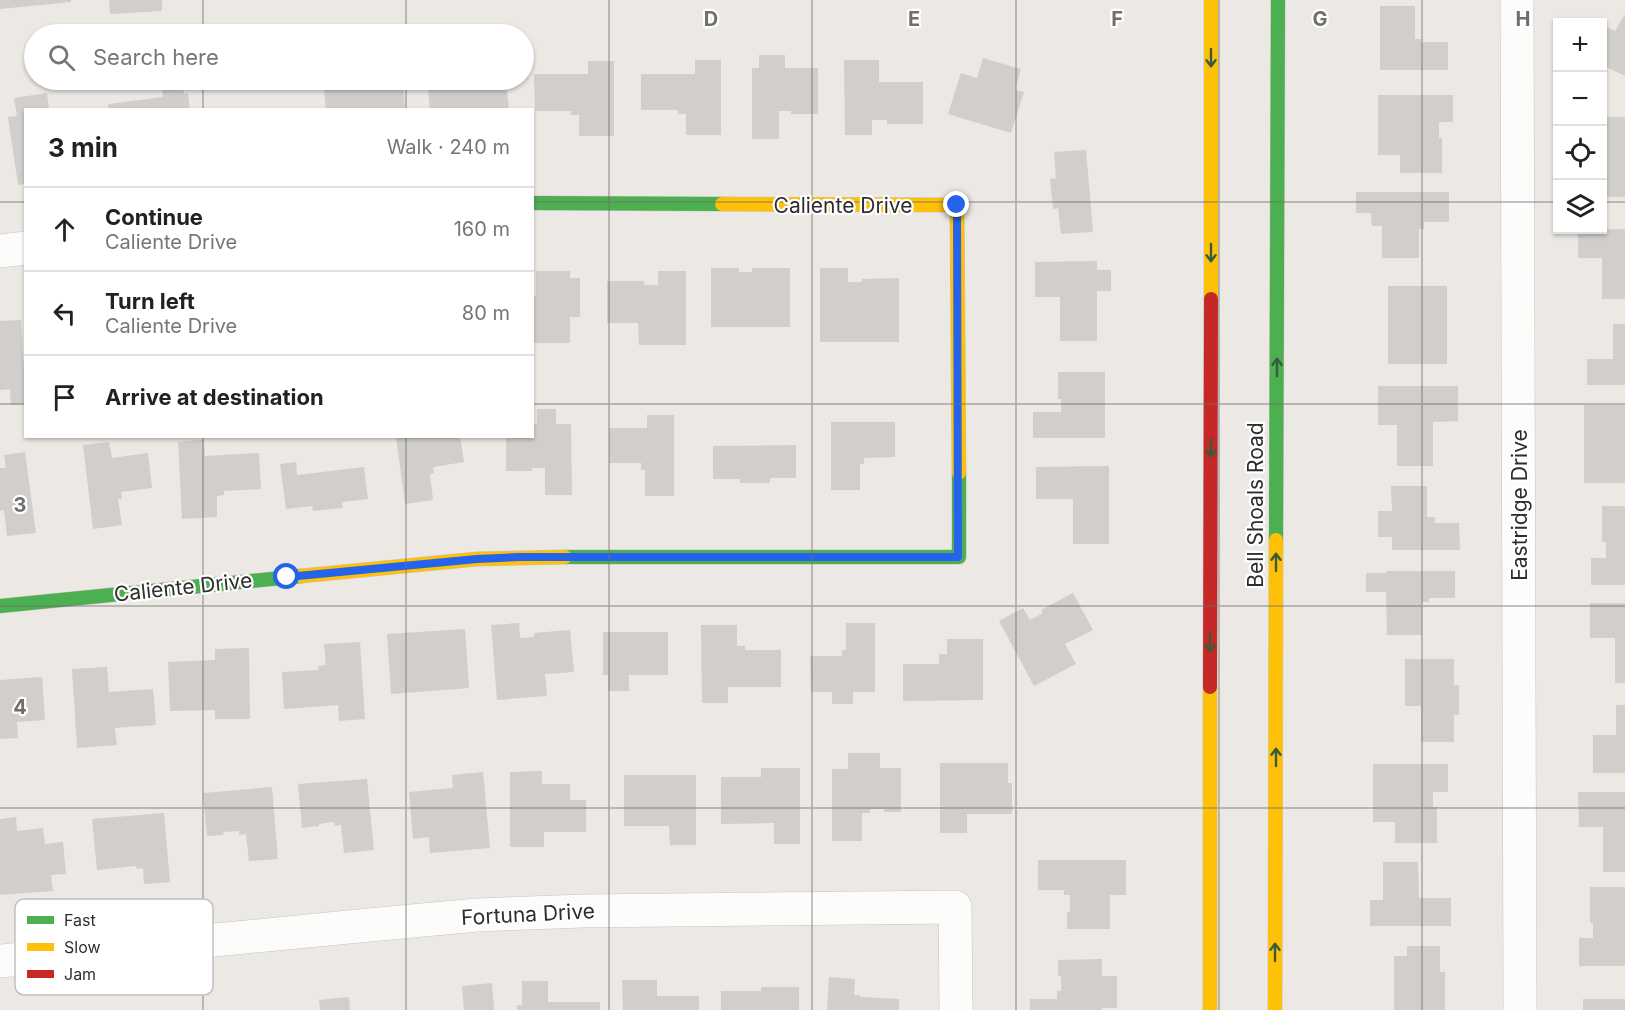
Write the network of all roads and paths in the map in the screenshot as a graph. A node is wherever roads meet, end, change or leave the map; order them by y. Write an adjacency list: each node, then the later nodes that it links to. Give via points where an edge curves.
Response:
1 (1211, 0): 12 (main road, one-way to 12)
2 (1278, 0): 13 (main road, Bell Shoals Road, one-way to 2)
3 (1517, 0): 14 (street, Eastridge Drive)
4 (534, 203): 7 (main road, Caliente Drive, via 957,205 958,557 477,559)
5 (24, 248): 6 (street)
6 (0, 251)
7 (0, 606)
8 (213, 940): 11 (street, Fortuna Drive, via 477,915 955,907)
9 (15, 960): 10 (street, Fortuna Drive)
10 (0, 961)
11 (956, 1010)
12 (1210, 1010)
13 (1275, 1010)
14 (1520, 1010)

